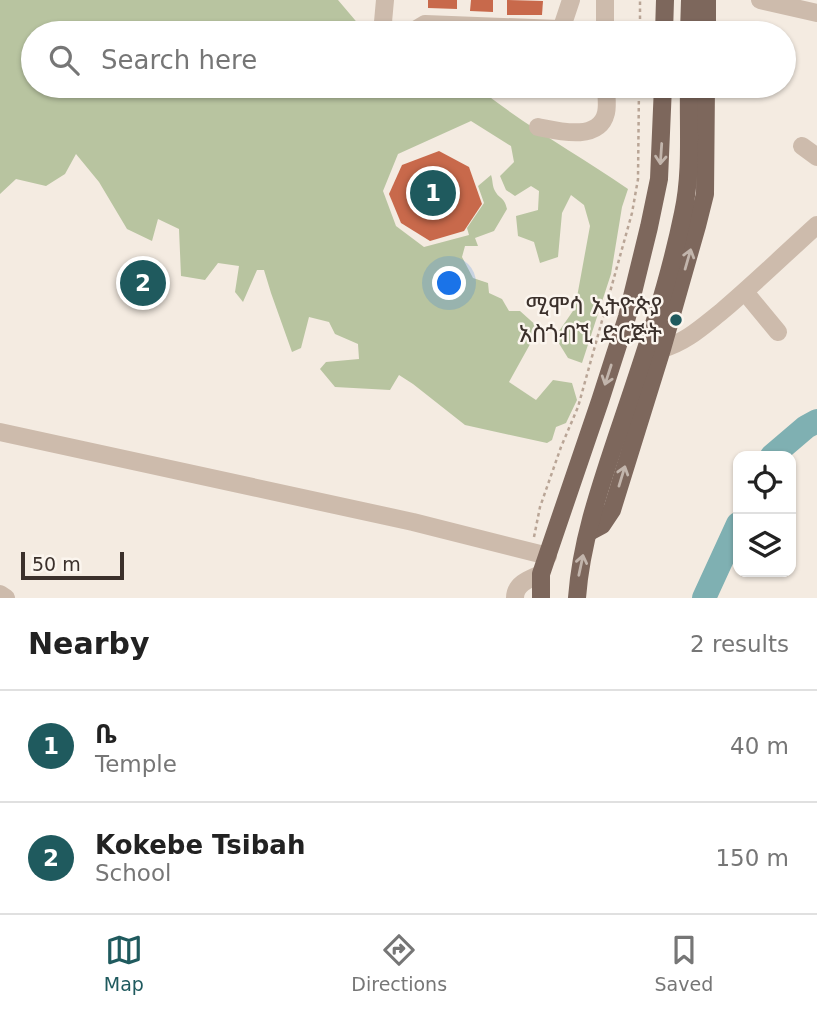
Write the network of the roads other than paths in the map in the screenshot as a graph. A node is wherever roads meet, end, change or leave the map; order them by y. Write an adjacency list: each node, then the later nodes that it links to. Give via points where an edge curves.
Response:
1 (385, 0): 9 (street)
2 (571, 0): 10 (street)
3 (605, 0): 11 (street)
4 (665, 0): 12 (main road)
5 (690, 0): 13 (main road)
6 (707, 0): 14 (main road)
7 (760, 0): 8 (street)
8 (817, 13)
9 (383, 21)
10 (564, 21)
11 (605, 21)
12 (664, 21)
13 (689, 21)
14 (707, 21)
15 (606, 98): 19 (street, via 603,122 590,131)
16 (662, 98): 28 (main road, one-way to 28, via 659,179 627,317)
17 (689, 98): 27 (main road, via 684,212)
18 (706, 98): 25 (main road, one-way to 18, via 705,194)
19 (538, 127)
20 (802, 146): 21 (street)
21 (817, 158)
22 (817, 225): 23 (street)
23 (745, 292): 24 (street); 25 (street, via 692,336)
24 (778, 332)
25 (662, 349): 27 (main road, one-way to 25, via 612,510)
26 (0, 432): 28 (street)
27 (589, 532): 34 (main road, one-way to 27)
28 (539, 554): 29 (main road)
29 (541, 574): 32 (street, via 524,582); 33 (main road)
30 (0, 594): 31 (street)
31 (6, 598)
32 (515, 598)
33 (541, 598)
34 (577, 598)

